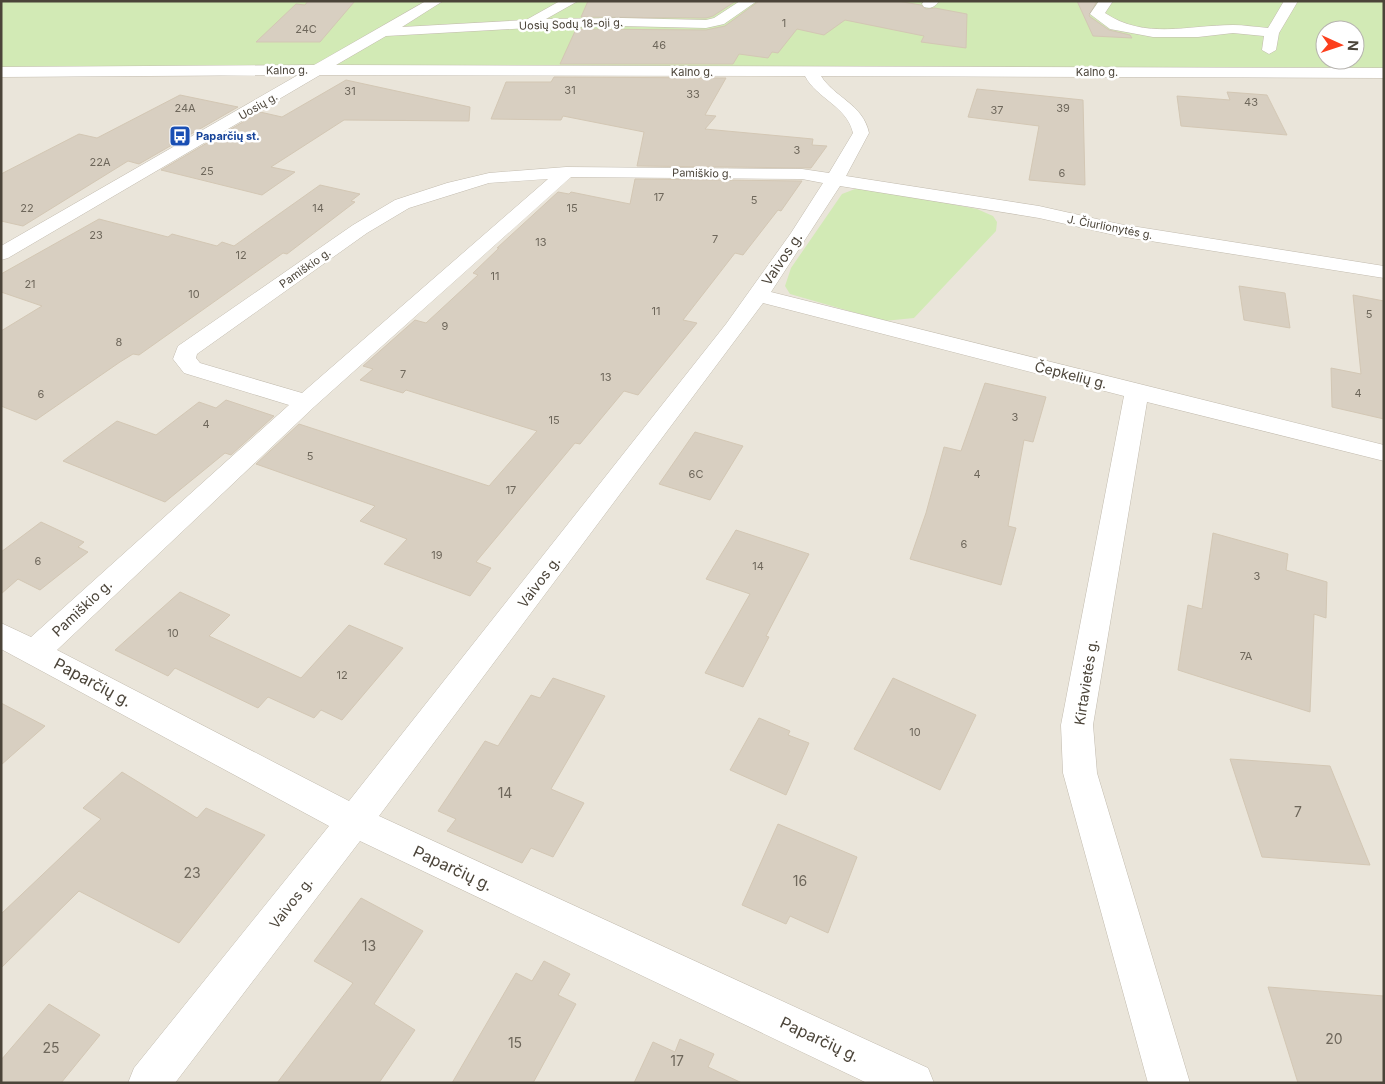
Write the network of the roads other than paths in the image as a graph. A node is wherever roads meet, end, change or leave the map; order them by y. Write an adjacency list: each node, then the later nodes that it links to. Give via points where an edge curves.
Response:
1 (436, 1): 7 (street, Uosių g.)
2 (571, 1): 6 (street)
3 (750, 1): 6 (street, Uosių Sodų 18-oji g., via 719,21 706,24)
4 (1106, 1): 8 (street, via 1097,14 1115,26 1169,34 1233,29)
5 (1291, 1): 8 (street)
6 (528, 24): 7 (street, Uosių Sodų 18-oji g.)
7 (386, 31): 9 (street, Uosių g.)
8 (1272, 33): 11 (street)
9 (321, 70): 10 (street, Kalno g.); 12 (street, Kalno g.); 16 (street, Uosių g.)
10 (1, 72)
11 (1260, 72): 12 (street, Kalno g.); 13 (street, Kalno g.)
12 (812, 73): 15 (street, Vaivos g., via 818,83 849,109 857,119 861,133)
13 (1384, 73)
14 (566, 172): 15 (street, Pamiškio g., via 802,174); 20 (street, Pamiškio g.); 20 (street, Pamiškio g., via 490,178 402,204 360,229 186,351 184,359 192,368)
15 (837, 178): 17 (street, J. Čiurlionytės g., via 1039,212 1119,230); 18 (street, Vaivos g.)
16 (1, 254)
17 (1384, 272)
18 (758, 295): 19 (street, Čepkelių g.); 24 (street, Vaivos g.)
19 (1137, 392): 21 (street, Čepkelių g.); 27 (street, Kirtavietės g., via 1077,725 1080,773)
20 (306, 402): 23 (street, Pamiškio g.)
21 (1384, 453)
22 (1, 635): 23 (street, Paparčių g.)
23 (35, 652): 24 (street, Paparčių g.)
24 (356, 822): 25 (street, Vaivos g.); 26 (street, Paparčių g.)
25 (149, 1083)
26 (914, 1083)
27 (1169, 1083)

